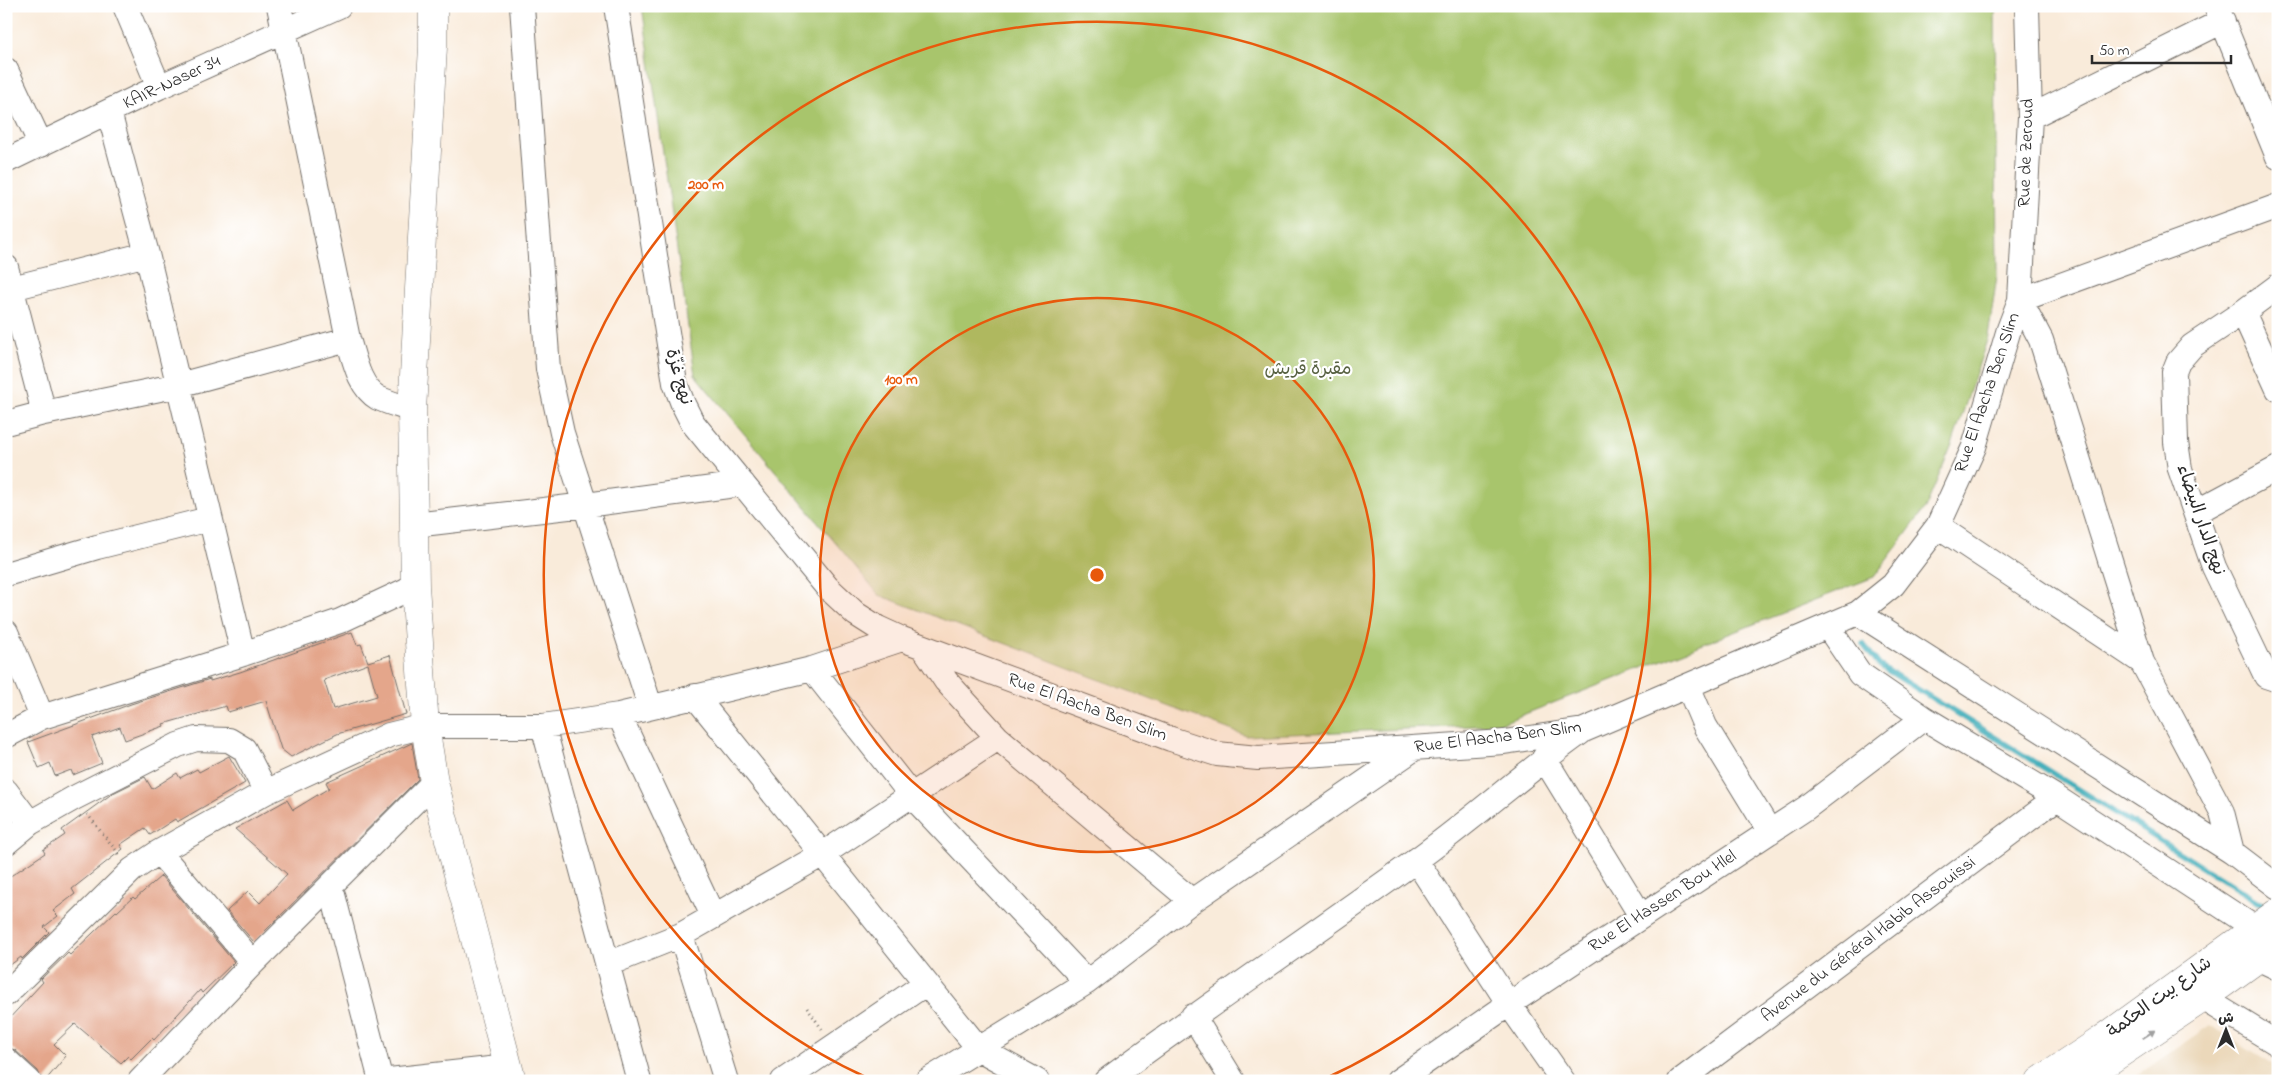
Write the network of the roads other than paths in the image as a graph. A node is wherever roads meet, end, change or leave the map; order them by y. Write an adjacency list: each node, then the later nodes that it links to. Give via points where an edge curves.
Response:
1 (125, 6): 11 (street)
2 (279, 6): 9 (street)
3 (338, 6): 9 (street, KAIR-Naser 34)
4 (433, 6): 26 (main road)
5 (522, 6): 31 (street, via 548,369 562,432)
6 (616, 6): 30 (street, نهج غزّة, via 675,382 692,422)
7 (2027, 6): 13 (street, Rue de Zeroud)
8 (2219, 14): 13 (street); 15 (street)
9 (285, 31): 11 (street, KAIR-Naser 34); 23 (street)
10 (6, 71): 14 (street)
11 (159, 87): 12 (street, KAIR-Naser 34)
12 (109, 112): 14 (street, KAIR-Naser 34); 18 (street)
13 (2030, 117): 21 (street, Rue de Zeroud)
14 (41, 145): 16 (street, KAIR-Naser 34)
15 (2277, 154)
16 (6, 161)
17 (2278, 206): 21 (street)
18 (147, 254): 19 (street); 24 (street)
19 (9, 277): 27 (street)
20 (2278, 286): 22 (street, نهج الدار البيضاء)
21 (2020, 300): 35 (street, Rue El Aacha Ben Slim, via 2008,329 1974,447); 44 (street, via 2041,340)
22 (2243, 312): 25 (street); 32 (street, نهج الدار البيضاء, via 2192,346 2174,372 2177,451)
23 (348, 339): 24 (street); 26 (street, via 358,372 371,393)
24 (179, 385): 27 (street); 33 (street)
25 (2278, 389)
26 (412, 410): 34 (main road)
27 (44, 413): 28 (street)
28 (6, 424)
29 (2278, 468): 32 (street)
30 (742, 484): 31 (street); 41 (street, نهج غزّة, via 827,587 856,614)
31 (586, 505): 34 (street); 49 (street)
32 (2196, 512): 46 (street, نهج الدار البيضاء, via 2214,567)
33 (210, 519): 36 (street); 43 (street)
34 (414, 525): 37 (main road)
35 (1938, 526): 38 (street, Rue El Aacha Ben Slim, via 1893,585); 44 (street)
36 (6, 574)
37 (415, 586): 43 (street, via 340,621); 53 (main road)
38 (1858, 613): 39 (street, Rue El Aacha Ben Slim); 69 (street)
39 (1828, 627): 47 (street, Rue El Aacha Ben Slim); 52 (street, via 1860,674)
40 (6, 632): 51 (street)
41 (902, 639): 42 (street, نهج غزّة); 45 (street)
42 (924, 648): 57 (street, via 946,681); 58 (street, Rue El Aacha Ben Slim, via 1217,754 1258,758)
43 (243, 654): 51 (street)
44 (2142, 662): 69 (street, via 2222,812)
45 (812, 669): 48 (street); 63 (street)
46 (2272, 678)
47 (1688, 686): 55 (street, Rue El Aacha Ben Slim); 66 (street, via 1705,726)
48 (695, 696): 49 (street); 70 (street)
49 (650, 706): 50 (street)
50 (619, 715): 54 (street); 76 (street)
51 (42, 717): 56 (street)
52 (1924, 718): 64 (street); 66 (street, Rue El Hassen Bou Hlel)
53 (425, 726): 54 (street); 60 (main road); 62 (street, via 390,735)
54 (543, 726): 82 (street)
55 (1584, 730): 58 (street, Rue El Aacha Ben Slim, via 1504,742); 59 (street)
56 (6, 736)
57 (998, 738): 63 (street); 74 (street)
58 (1413, 749): 74 (street)
59 (1544, 758): 71 (street); 77 (street)
60 (434, 782): 72 (street); 93 (main road)
61 (6, 791): 65 (street)
62 (266, 792): 65 (street, via 244,749 229,740 209,738 178,745); 68 (street)
63 (912, 796): 70 (street); 83 (street)
64 (2057, 798): 78 (street); 106 (street, Avenue du Général Habib Assouissi)
65 (30, 824): 67 (street)
66 (1770, 832): 77 (street, Rue El Hassen Bou Hlel)
67 (6, 843)
68 (159, 852): 81 (street); 85 (street, via 132,870)
69 (2232, 852): 73 (street)
70 (823, 854): 76 (street); 84 (street)
71 (1416, 860): 87 (street); 88 (street)
72 (331, 887): 81 (street); 96 (street)
73 (2278, 887)
74 (1192, 901): 83 (street)
75 (2278, 912): 78 (main road, شارع بيت الحكمة)
76 (713, 916): 79 (street)
77 (1641, 916): 87 (street, Rue El Hassen Bou Hlel)
78 (2256, 928): 91 (main road, شارع بيت الحكمة)
79 (681, 935): 82 (street); 98 (street)
80 (2272, 957): 86 (main road, شارع بيت الحكمة)
81 (253, 963): 95 (street)
82 (608, 964): 97 (street)
83 (1087, 982): 90 (street)
84 (925, 984): 90 (street); 99 (street)
85 (6, 994)
86 (2203, 998): 89 (street); 91 (main road, شارع بيت الحكمة, one-way to 86)
87 (1508, 1004): 104 (street, Rue El Hassen Bou Hlel); 105 (street)
88 (1192, 1016): 102 (street); 103 (street)
89 (2278, 1044)
90 (979, 1049): 100 (street); 101 (street)
91 (2106, 1050): 107 (main road, شارع بيت الحكمة); 108 (main road, شارع بيت الحكمة)
92 (6, 1060): 94 (street)
93 (510, 1074): 96 (street)
94 (29, 1081)
95 (140, 1081)
96 (380, 1081)
97 (639, 1081)
98 (726, 1081)
99 (783, 1081)
100 (927, 1081)
101 (1037, 1081)
102 (1106, 1081)
103 (1233, 1081)
104 (1398, 1081)
105 (1563, 1081)
106 (1680, 1081)
107 (2040, 1081)
108 (2079, 1081)

